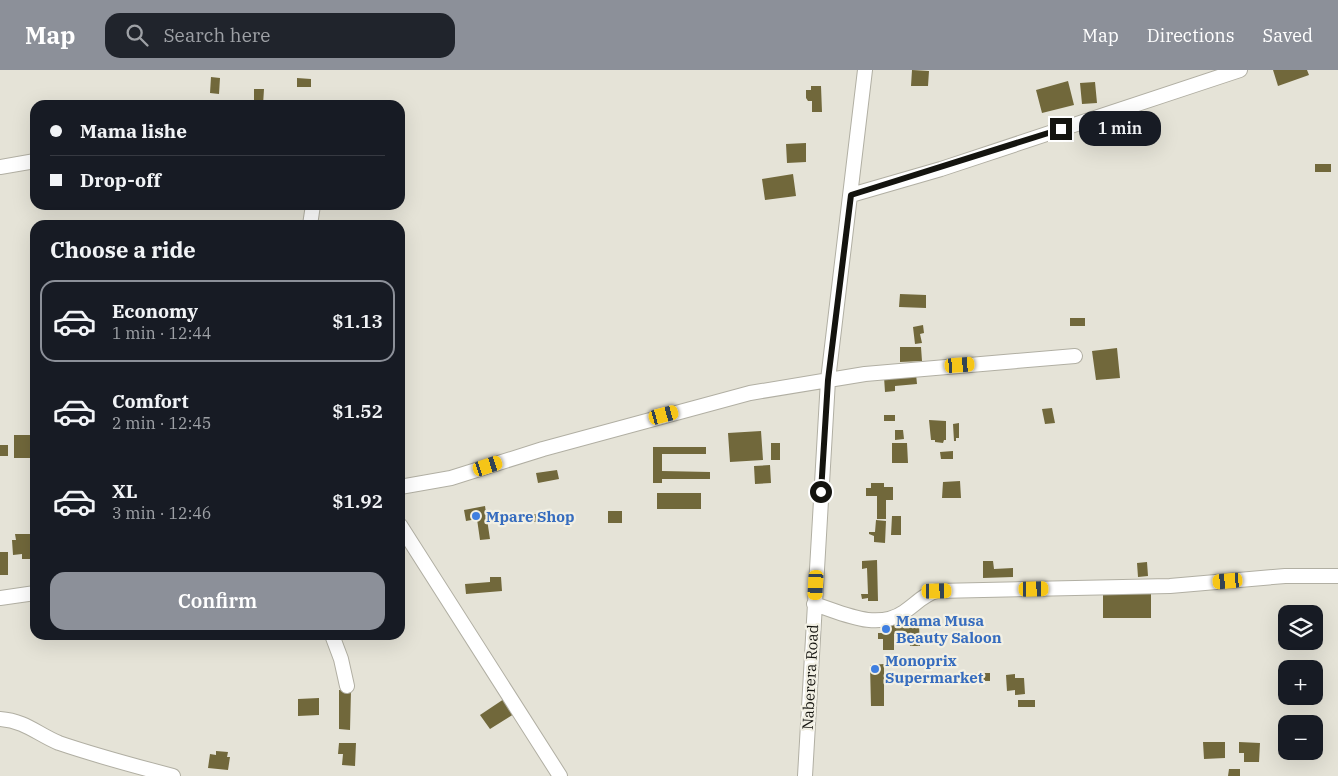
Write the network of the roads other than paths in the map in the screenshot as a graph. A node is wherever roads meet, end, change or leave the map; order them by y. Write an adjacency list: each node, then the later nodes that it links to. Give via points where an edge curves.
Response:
1 (866, 70): 5 (street, Naberera Road)
2 (1240, 70): 5 (street, via 941,169)
3 (30, 162): 4 (street)
4 (0, 167)
5 (851, 195): 7 (street, Naberera Road)
6 (1075, 356): 7 (street)
7 (828, 380): 8 (street, via 750,393 543,449 451,478); 13 (street, Naberera Road)
8 (405, 486)
9 (405, 533): 18 (street)
10 (1338, 576): 13 (street, via 1285,576 1170,586 937,591 924,596 903,613 875,621)
11 (30, 594): 12 (street)
12 (0, 598)
13 (814, 604): 19 (street, Naberera Road)
14 (334, 640): 15 (street)
15 (347, 686)
16 (0, 719): 17 (street, via 28,725 78,750)
17 (173, 776)
18 (560, 776)
19 (804, 776)

